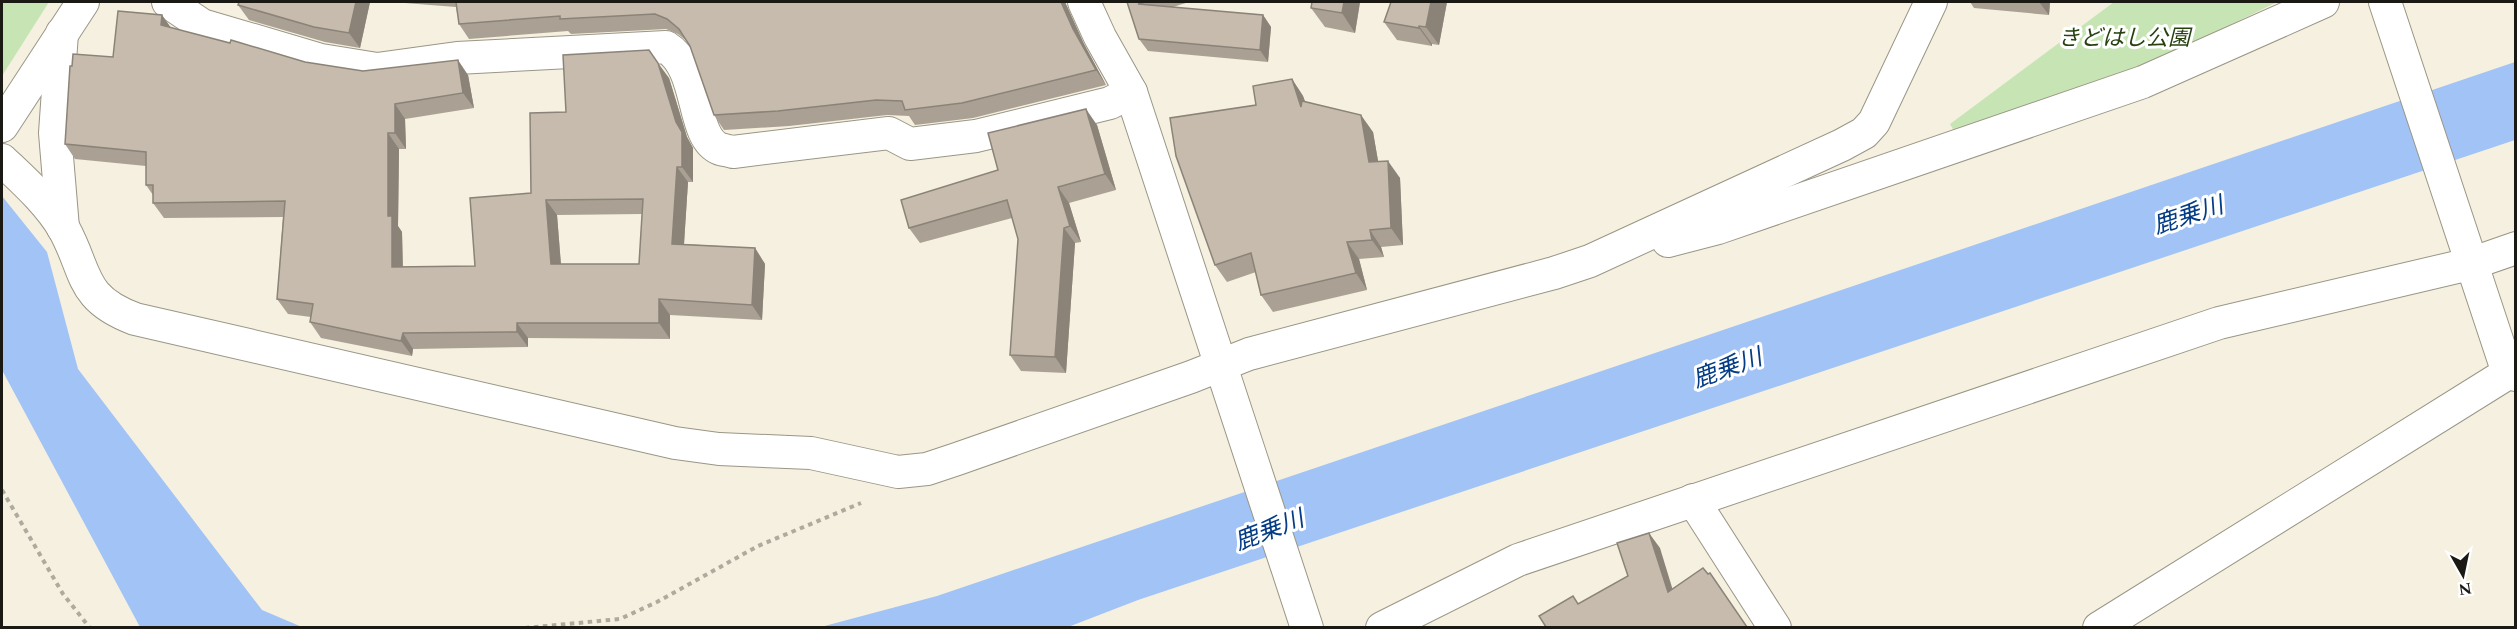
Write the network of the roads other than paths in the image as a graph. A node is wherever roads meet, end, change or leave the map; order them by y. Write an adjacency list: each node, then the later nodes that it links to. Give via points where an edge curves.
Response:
1 (83, 2): 7 (street)
2 (168, 2): 8 (street, via 202,25 321,60 377,69 457,58 666,48 684,64 705,136 718,148 734,152 889,133 910,144 976,136 1110,102)
3 (1084, 2): 8 (street)
4 (1931, 2): 13 (street, via 1874,122 1864,133)
5 (2323, 2): 13 (street, via 2143,82 1718,228)
6 (2387, 7): 14 (street)
7 (62, 33): 9 (street); 11 (street, via 55,133)
8 (1131, 92): 16 (street)
9 (2, 126)
10 (2, 160): 11 (street)
11 (63, 228): 16 (street, via 91,291 117,312 135,319 719,449 811,453 898,472 927,469)
12 (2516, 248): 14 (street)
13 (1590, 261): 16 (street, via 1249,354)
14 (2470, 264): 15 (street); 17 (street, via 2219,323)
15 (2512, 374): 21 (street)
16 (1225, 380): 18 (street)
17 (1693, 500): 19 (street, via 1518,560); 20 (street)
18 (1307, 626)
19 (1382, 627)
20 (1775, 627)
21 (2099, 627)

